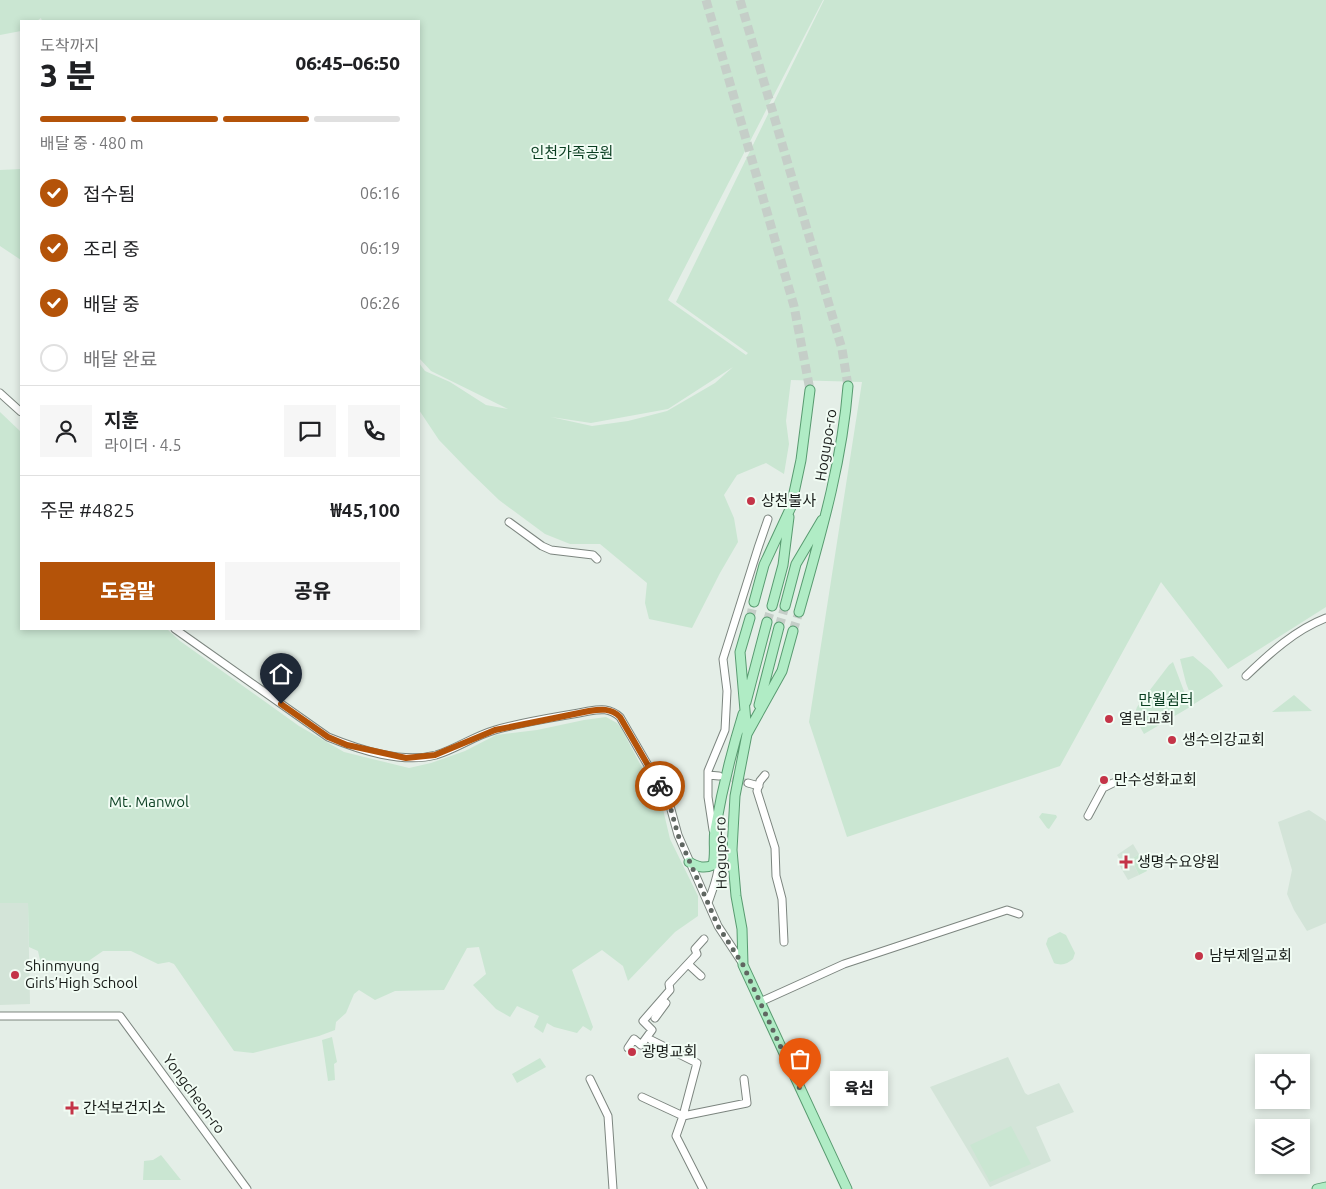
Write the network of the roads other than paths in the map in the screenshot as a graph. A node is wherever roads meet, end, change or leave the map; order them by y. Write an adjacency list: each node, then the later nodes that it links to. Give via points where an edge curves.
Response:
1 (848, 386): 6 (main road, Hogupo-ro, via 845,421)
2 (810, 390): 5 (main road, Hogupo-ro, via 801,460)
3 (0, 393): 4 (street)
4 (20, 411)
5 (790, 507): 10 (main road, Hogupo-ro, via 764,565); 11 (main road, Hogupo-ro, via 783,565)
6 (828, 509): 12 (main road, Hogupo-ro, via 796,564); 13 (main road, Hogupo-ro)
7 (768, 519): 24 (street, via 723,659 727,691 725,730)
8 (508, 522): 9 (street, via 551,550 593,555)
9 (597, 559)
10 (754, 602)
11 (772, 606)
12 (785, 606)
13 (799, 612)
14 (750, 618): 21 (main road, Hogupo-ro, via 740,652)
15 (1326, 618): 20 (street, via 1284,641)
16 (768, 622): 21 (main road, Hogupo-ro)
17 (779, 627): 22 (main road, Hogupo-ro)
18 (176, 630): 32 (street, via 328,737 396,757 435,755 495,730 589,711 602,709 615,713 664,793)
19 (793, 631): 22 (main road, Hogupo-ro, via 782,671)
20 (1246, 676)
21 (744, 709): 23 (main road, Hogupo-ro); 31 (main road, via 725,775)
22 (756, 718): 23 (main road, Hogupo-ro)
23 (747, 734): 38 (main road, Hogupo-ro, via 735,796 732,850)
24 (708, 775): 26 (street); 31 (street)
25 (765, 775): 29 (street)
26 (719, 776)
27 (748, 783): 29 (street)
28 (1113, 783): 30 (street, via 1103,788)
29 (759, 786): 36 (street, via 758,800 775,848)
30 (1088, 816)
31 (714, 836): 32 (main road, via 713,864 698,868); 33 (street, via 720,864)
32 (689, 862): 33 (street)
33 (708, 903): 38 (street, via 718,926)
34 (1019, 914): 41 (street, via 1007,910 844,964)
35 (704, 939): 37 (street, via 695,949 698,954)
36 (784, 942)
37 (688, 964): 39 (street); 40 (street, via 670,984 670,990)
38 (743, 965): 41 (main road, Hogupo-ro)
39 (701, 976)
40 (662, 1000): 43 (street, via 666,1003); 45 (street, via 643,1021 652,1030 641,1045 634,1039)
41 (760, 1002): 54 (main road, Hogupo-ro)
42 (0, 1016): 51 (street, Yongcheon-ro, via 120,1016)
43 (655, 1018)
44 (651, 1040): 49 (street, via 696,1063)
45 (628, 1048)
46 (590, 1079): 52 (street, via 608,1116)
47 (744, 1079): 49 (street, via 747,1103)
48 (642, 1097): 49 (street)
49 (682, 1116): 53 (street, via 676,1136)
50 (1326, 1187): 55 (main road)
51 (247, 1189)
52 (613, 1189)
53 (702, 1189)
54 (847, 1189)
55 (1317, 1189)

